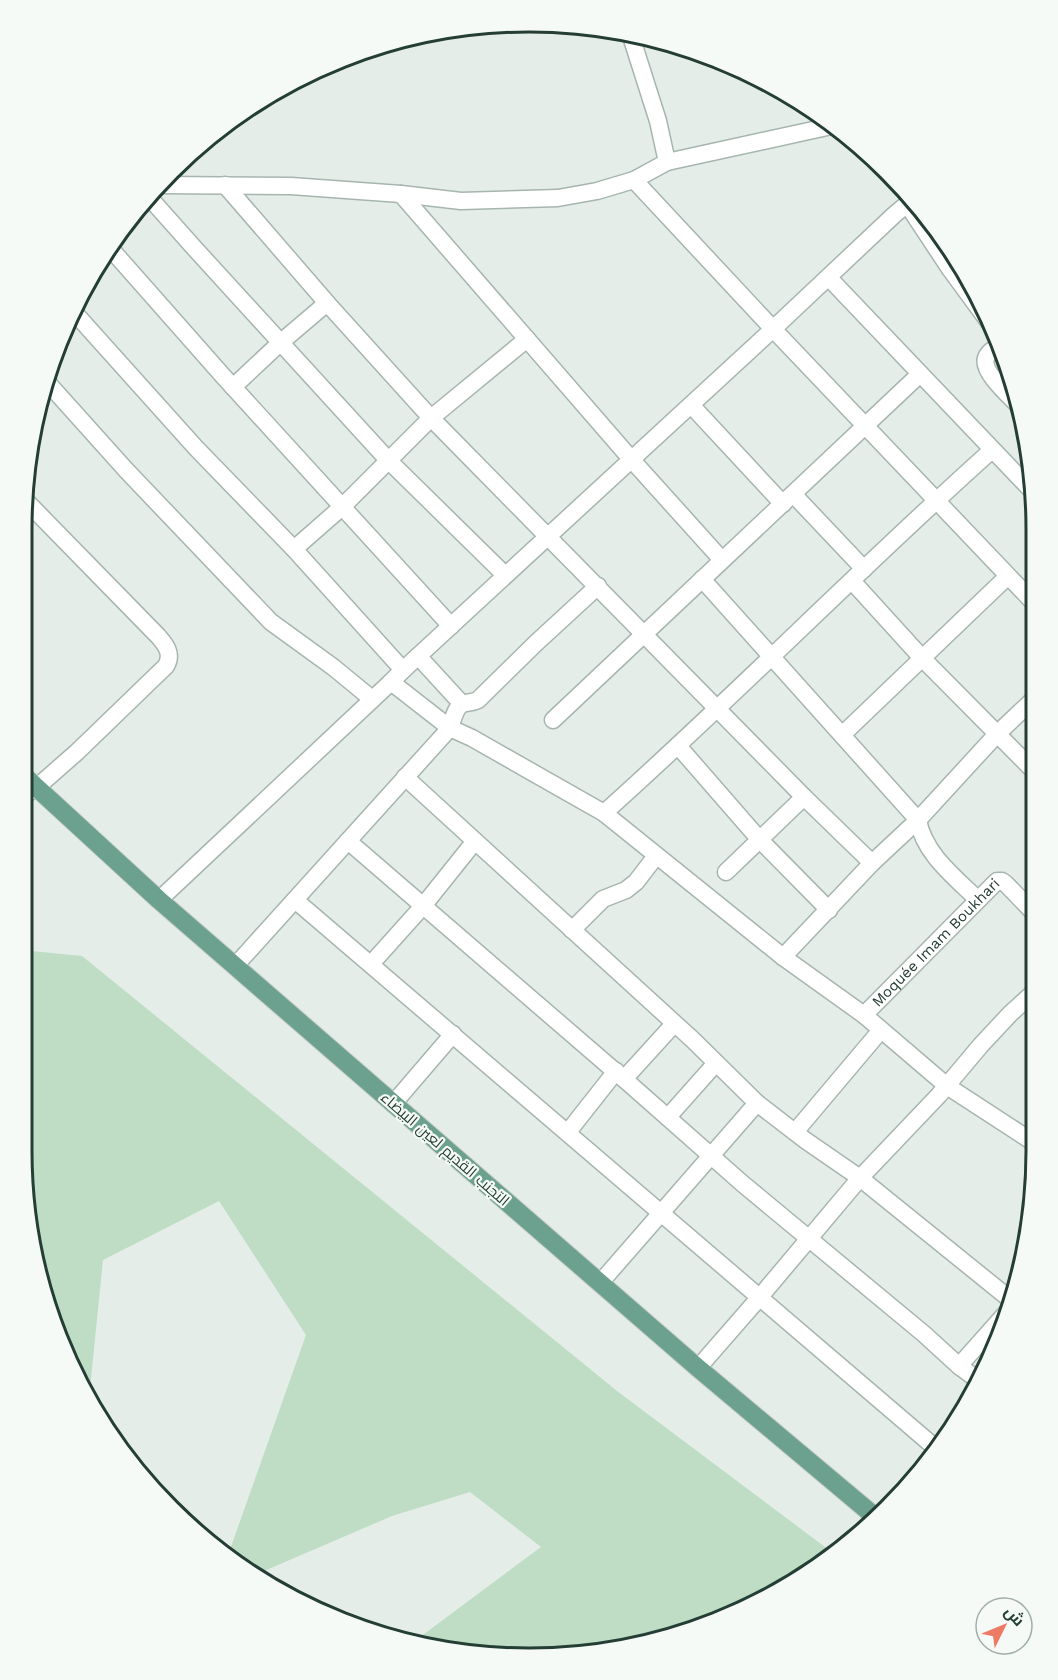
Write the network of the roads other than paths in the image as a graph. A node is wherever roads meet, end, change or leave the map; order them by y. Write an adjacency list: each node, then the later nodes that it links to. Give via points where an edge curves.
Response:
1 (633, 43): 3 (street)
2 (822, 127): 3 (street)
3 (667, 162): 4 (street)
4 (634, 180): 7 (street, via 558,198 461,201); 14 (street)
5 (170, 185): 6 (street)
6 (225, 185): 7 (street); 12 (street)
7 (401, 194): 15 (street)
8 (154, 203): 16 (street)
9 (905, 203): 11 (street)
10 (115, 253): 19 (street)
11 (829, 278): 14 (street); 18 (street)
12 (327, 303): 16 (street); 23 (street)
13 (79, 317): 34 (street, via 196,448)
14 (773, 329): 22 (street); 24 (street)
15 (527, 339): 23 (street); 26 (street)
16 (280, 343): 19 (street); 27 (street)
17 (993, 350): 21 (street, via 987,355 986,366)
18 (920, 374): 24 (street); 25 (street)
19 (233, 387): 31 (street)
20 (52, 388): 49 (street, via 271,622)
21 (1008, 394)
22 (691, 405): 26 (street); 29 (street)
23 (431, 418): 27 (street); 33 (street)
24 (866, 427): 29 (street); 30 (street)
25 (992, 450): 28 (street); 30 (street)
26 (631, 459): 33 (street); 35 (street)
27 (388, 460): 31 (street); 37 (street)
28 (1024, 482)
29 (788, 499): 35 (street); 36 (street)
30 (936, 501): 36 (street); 38 (street)
31 (342, 507): 34 (street); 43 (street)
32 (33, 508): 60 (street, via 158,636 169,652 169,660)
33 (548, 536): 37 (street); 41 (street)
34 (294, 549): 48 (street)
35 (722, 560): 39 (street)
36 (864, 569): 40 (street)
37 (505, 575): 43 (street)
38 (1008, 576): 42 (street); 47 (street)
39 (702, 579): 44 (street); 46 (street)
40 (852, 581): 46 (street); 47 (street)
41 (598, 586): 44 (street); 50 (street, via 478,700)
42 (1026, 595)
43 (451, 626): 45 (street)
44 (644, 635): 52 (street); 53 (street)
45 (418, 656): 48 (street); 50 (street)
46 (772, 656): 52 (street); 56 (street)
47 (922, 658): 55 (street); 56 (street)
48 (397, 676): 49 (street); 54 (street)
49 (372, 699): 71 (street)
50 (462, 704): 54 (street)
51 (1026, 707): 55 (street)
52 (718, 708): 57 (street); 62 (street)
53 (554, 720)
54 (450, 728): 59 (street); 63 (street)
55 (997, 734): 58 (street); 64 (street)
56 (842, 735): 64 (street)
57 (678, 747): 63 (street); 65 (street)
58 (1026, 763)
59 (405, 777): 66 (street); 67 (street)
60 (32, 783)
61 (32, 790): 71 (main road, التجنب القديم لعين البيضاء)
62 (804, 797): 65 (street); 69 (street)
63 (604, 813): 68 (street)
64 (918, 820): 69 (street); 73 (street, via 922,836 935,856)
65 (760, 840): 70 (street); 76 (street)
66 (348, 841): 72 (street); 75 (street)
67 (475, 841): 75 (street); 77 (street)
68 (656, 856): 77 (street, via 636,882 603,899); 78 (street)
69 (872, 863): 76 (street)
70 (726, 872)
71 (159, 900): 80 (main road, التجنب القديم لعين البيضاء)
72 (295, 900): 79 (street); 80 (street)
73 (978, 900): 74 (street, Moquée Imam Boukhari, via 997,881 1002,881); 82 (street, Moquée Imam Boukhari)
74 (1026, 905)
75 (423, 906): 79 (street); 87 (street)
76 (829, 910): 78 (street)
77 (572, 930): 83 (street)
78 (783, 957): 82 (street)
79 (371, 964): 85 (street)
80 (235, 966): 90 (main road, التجنب القديم لعين البيضاء)
81 (1026, 999): 88 (street)
82 (864, 1015): 84 (street)
83 (674, 1024): 86 (street); 87 (street)
84 (881, 1030): 88 (street); 93 (street)
85 (453, 1034): 90 (street); 92 (street)
86 (716, 1064): 89 (street); 91 (street)
87 (620, 1075): 91 (street); 92 (street)
88 (947, 1086): 94 (street); 96 (street)
89 (758, 1103): 93 (street); 95 (street)
90 (393, 1104): 99 (main road, التجنب القديم لعين البيضاء)
91 (668, 1118): 95 (street)
92 (568, 1132): 97 (street)
93 (795, 1132): 96 (street)
94 (1026, 1137)
95 (711, 1157): 97 (street); 98 (street)
96 (860, 1178): 98 (street); 100 (street)
97 (662, 1213): 99 (street); 101 (street)
98 (808, 1239): 101 (street); 103 (street)
99 (600, 1283): 104 (main road, التجنب القديم لعين البيضاء)
100 (1005, 1294)
101 (759, 1298): 104 (street); 106 (street)
102 (994, 1326): 103 (street)
103 (959, 1366): 105 (street)
104 (698, 1368): 107 (main road, التجنب القديم لعين البيضاء)
105 (972, 1376)
106 (931, 1444)
107 (870, 1513)

